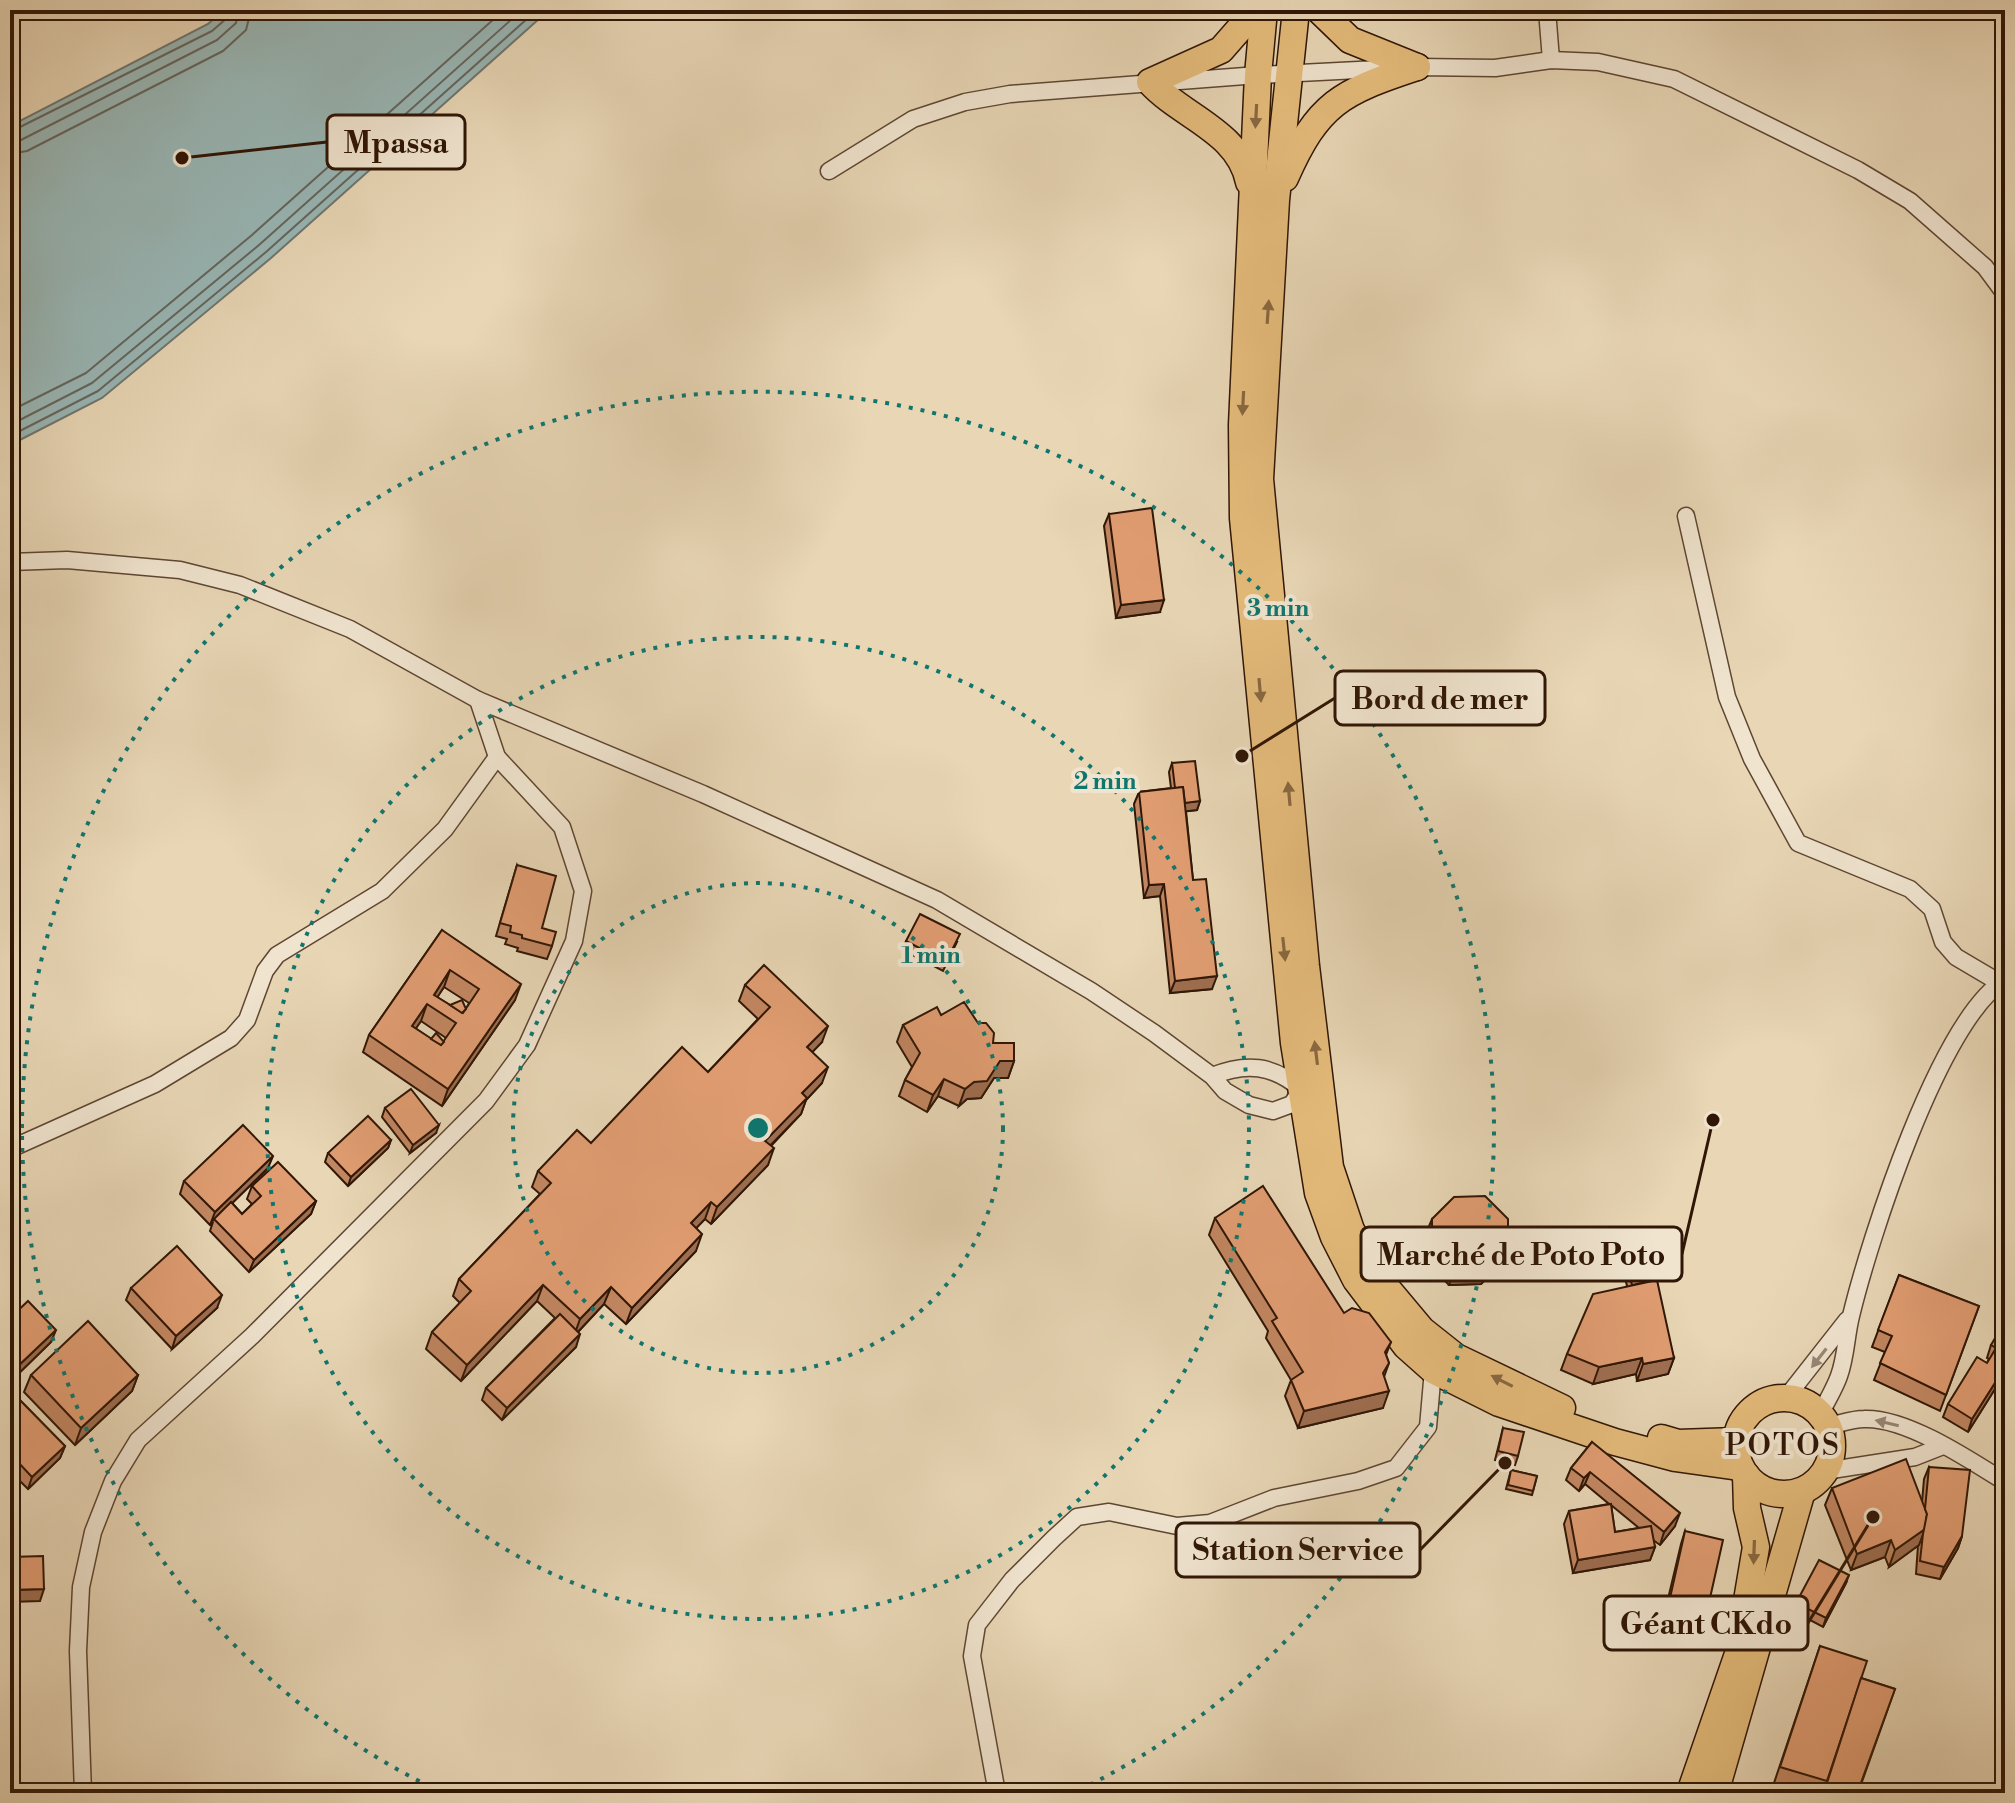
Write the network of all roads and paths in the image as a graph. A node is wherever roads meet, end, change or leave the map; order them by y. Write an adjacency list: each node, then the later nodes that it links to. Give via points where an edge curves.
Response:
1 (1256, 10): 10 (main road, via 1221,50)
2 (1264, 10): 8 (main road)
3 (1296, 10): 9 (main road)
4 (1319, 10): 7 (main road, via 1350,40)
5 (1547, 10): 6 (street)
6 (1551, 60): 7 (street, via 1495,68); 13 (street, via 1598,62 1674,79 1858,170 1910,201 1985,267)
7 (1417, 67): 9 (street); 12 (main road, via 1360,86 1334,102)
8 (1258, 75): 9 (street); 10 (street); 12 (main road, one-way to 12)
9 (1290, 75): 12 (main road)
10 (1150, 82): 11 (street, via 965,102 913,119); 12 (main road, via 1168,102 1228,141)
11 (829, 171)
12 (1264, 199): 20 (main road, one-way to 20, via 1242,425 1243,518); 27 (main road, one-way to 12, via 1553,1405 1456,1357 1397,1304 1351,1230 1330,1167 1322,1112 1261,506)
13 (2005, 294)
14 (1686, 516): 18 (street, via 1727,697 1752,759 1798,843 1910,889 1932,909 1943,942 1956,957)
15 (10, 562): 16 (street, via 127,563 240,585 350,629)
16 (478, 700): 17 (street); 19 (street, via 729,805 937,900 1091,991)
17 (497, 757): 21 (street, via 445,829 382,891 277,955 265,971 247,1020 231,1038 155,1084); 31 (street, via 562,827 583,891 569,954 527,1045 486,1101 252,1336 138,1440 113,1481 93,1532 81,1587)
18 (2002, 982): 22 (street, via 1965,1023 1938,1071 1908,1139)
19 (1212, 1076): 20 (street, via 1233,1067 1261,1069 1282,1073); 20 (street, via 1249,1105 1273,1111 1292,1104)
20 (1301, 1089): 23 (main road, via 1308,1147 1334,1237 1381,1315)
21 (10, 1149)
22 (1851, 1315): 24 (street, one-way to 24); 25 (street)
23 (1433, 1370): 27 (main road, via 1499,1403 1615,1442 1675,1458); 32 (street, via 1428,1427 1396,1468 1274,1498 1210,1523 1177,1526 1109,1512 1077,1517 1054,1538 977,1625 972,1656)
24 (1785, 1399): 25 (main road, via 1810,1406); 27 (main road, via 1769,1401 1743,1421)
25 (1824, 1421): 26 (street, one-way to 25, via 1913,1430 1865,1418); 28 (main road, via 1831,1457)
26 (1943, 1446): 28 (street, via 1915,1457); 29 (street)
27 (1740, 1461): 30 (main road, via 1771,1492); 33 (main road, one-way to 33, via 1756,1547 1738,1654)
28 (1825, 1471): 30 (main road)
29 (2005, 1482)
30 (1802, 1491): 34 (main road)
31 (83, 1793)
32 (997, 1793)
33 (1690, 1793)
34 (1715, 1793)

